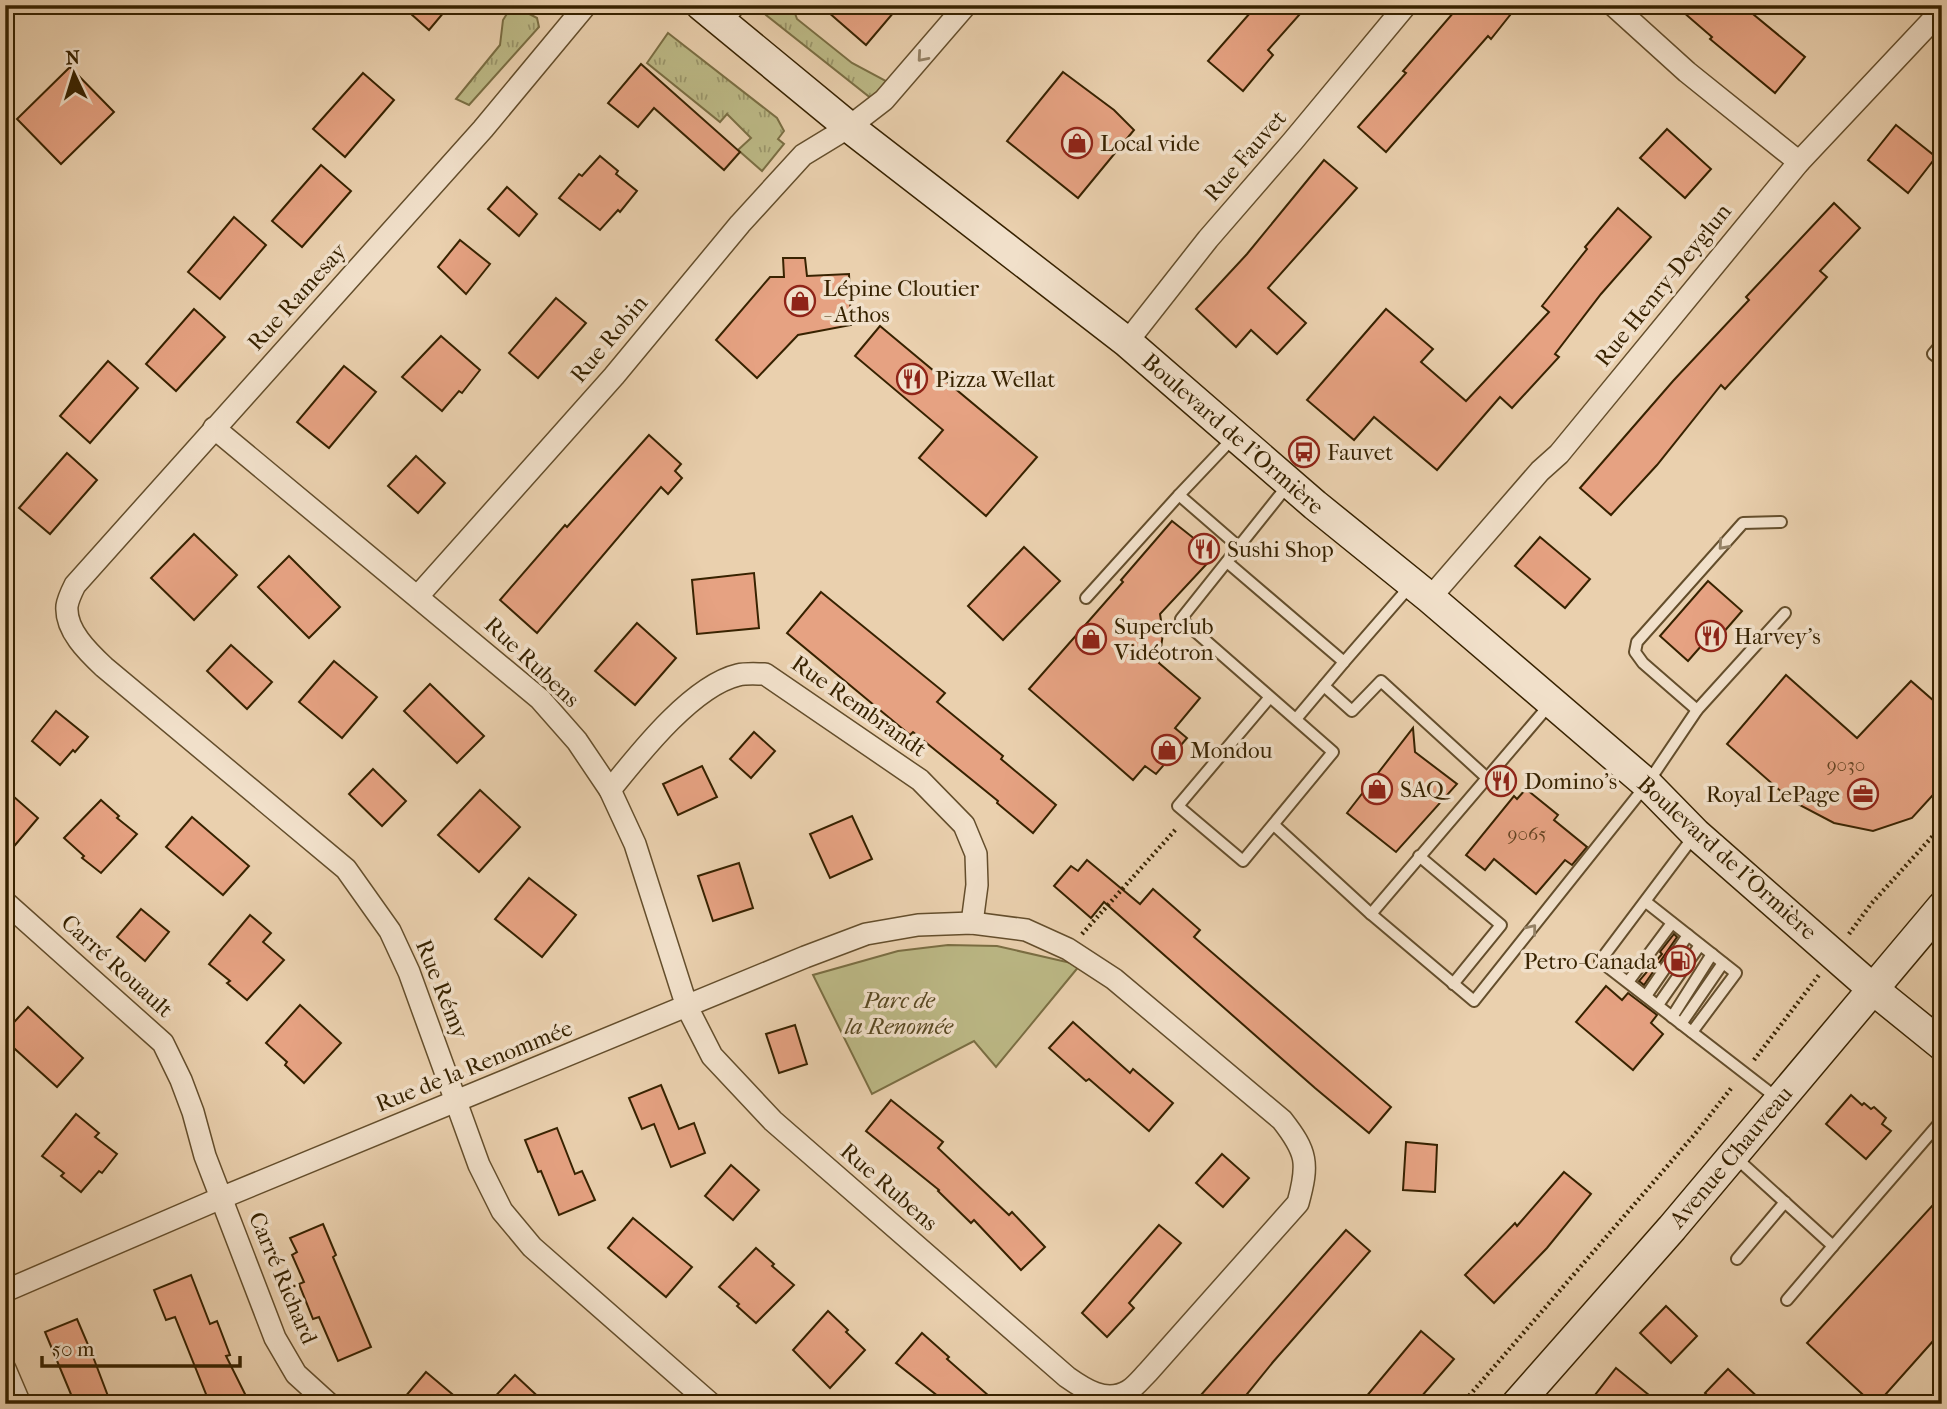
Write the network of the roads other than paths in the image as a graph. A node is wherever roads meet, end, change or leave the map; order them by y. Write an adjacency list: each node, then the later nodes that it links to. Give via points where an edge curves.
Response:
1 (586, 5): 12 (street, Rue Ramesay, via 483,129)
2 (966, 5): 7 (street, Rue Robin, one-way to 7, via 884,100)
3 (1406, 5): 9 (street, Rue Fauvet)
4 (1612, 5): 8 (street)
5 (718, 10): 7 (main road, Boulevard de l'Ormière)
6 (1942, 10): 8 (street, Rue Henry-Deyglun)
7 (849, 127): 9 (main road, Boulevard de l'Ormière); 20 (street, Rue Robin, via 803,155)
8 (1799, 162): 19 (street, Rue Henry-Deyglun, via 1559,454)
9 (1127, 342): 13 (main road, Boulevard de l'Ormière)
10 (1942, 343): 11 (lane, via 1933,354)
11 (1942, 361)
12 (214, 428): 20 (street, Rue Rubens); 23 (street, Rue Ramesay, via 75,584 67,607)
13 (1235, 436): 14 (main road, Boulevard de l'Ormière); 15 (lane)
14 (1290, 483): 17 (lane); 19 (main road, Boulevard de l'Ormière)
15 (1179, 495): 17 (lane); 21 (lane)
16 (1781, 522): 28 (lane, one-way to 28, via 1743,523 1637,642 1634,652 1643,663)
17 (1239, 547): 18 (lane)
18 (1227, 562): 24 (lane); 26 (lane, via 1181,619)
19 (1421, 591): 24 (lane); 27 (main road, Boulevard de l'Ormière)
20 (418, 596): 32 (street, Rue Rubens, via 540,699 577,741)
21 (1086, 598)
22 (1785, 613): 28 (lane)
23 (72, 629): 56 (street, Rue Rémy, via 104,667 346,869 390,931)
24 (1344, 662): 25 (lane)
25 (1324, 685): 29 (lane); 30 (lane, via 1352,711 1381,681)
26 (1270, 697): 29 (lane); 33 (lane, via 1178,806 1243,862)
27 (1551, 703): 30 (lane); 31 (main road, Boulevard de l'Ormière)
28 (1697, 710): 31 (lane)
29 (1296, 719): 33 (lane, via 1333,752)
30 (1486, 777): 35 (lane)
31 (1647, 785): 34 (main road, Boulevard de l'Ormière); 47 (lane, one-way to 31, via 1474,1001)
32 (610, 790): 40 (street, Rue Rembrandt, via 654,735 714,684 739,675 765,674 920,780 964,825 976,854); 51 (street, Rue Rubens, via 635,844)
33 (1274, 825): 39 (lane)
34 (1696, 834): 37 (lane); 48 (main road, Boulevard de l'Ormière)
35 (1419, 856): 39 (lane); 47 (lane, via 1501,925)
36 (5, 902): 59 (street, Carré Rouault, via 163,1043 185,1091)
37 (1646, 902): 41 (lane); 46 (lane, via 1600,961)
38 (1942, 907): 48 (main road, Avenue Chauveau)
39 (1371, 914): 47 (lane)
40 (972, 923): 51 (street, Rue de la Renommée, via 918,925 866,934); 51 (street, Rue Rubens, via 1026,930 1068,949 1114,979 1282,1120 1300,1143 1305,1166 1298,1203 1127,1392 1108,1397 1087,1391 1067,1377 773,1121 712,1056)
41 (1672, 923): 42 (lane); 46 (lane)
42 (1688, 935): 43 (lane); 49 (lane)
43 (1700, 944): 44 (lane); 50 (lane)
44 (1712, 954): 45 (lane); 52 (lane)
45 (1723, 963): 52 (lane); 53 (lane, via 1736,973)
46 (1628, 982): 49 (lane)
47 (1453, 984)
48 (1874, 990): 54 (main road, Boulevard de l'Ormière); 55 (main road, Avenue Chauveau)
49 (1646, 996): 50 (lane)
50 (1658, 1005): 52 (lane)
51 (687, 1007): 56 (street, Rue de la Renommée)
52 (1677, 1020): 53 (lane)
53 (1692, 1032): 55 (lane)
54 (1942, 1045)
55 (1779, 1100): 58 (main road, Avenue Chauveau)
56 (456, 1101): 59 (street, Rue de la Renommée); 68 (street, Rue Rémy, via 479,1165 502,1211 524,1238)
57 (1942, 1120): 61 (lane)
58 (1733, 1155): 60 (lane); 69 (main road, Avenue Chauveau)
59 (221, 1198): 63 (street, Rue de la Renommée); 67 (street, Carré Richard, via 275,1338 296,1374)
60 (1785, 1202): 61 (lane); 62 (lane)
61 (1833, 1245): 64 (lane)
62 (1737, 1259)
63 (5, 1291)
64 (1787, 1300)
65 (5, 1369): 66 (street)
66 (20, 1404)
67 (329, 1404)
68 (711, 1404)
69 (1517, 1404)

